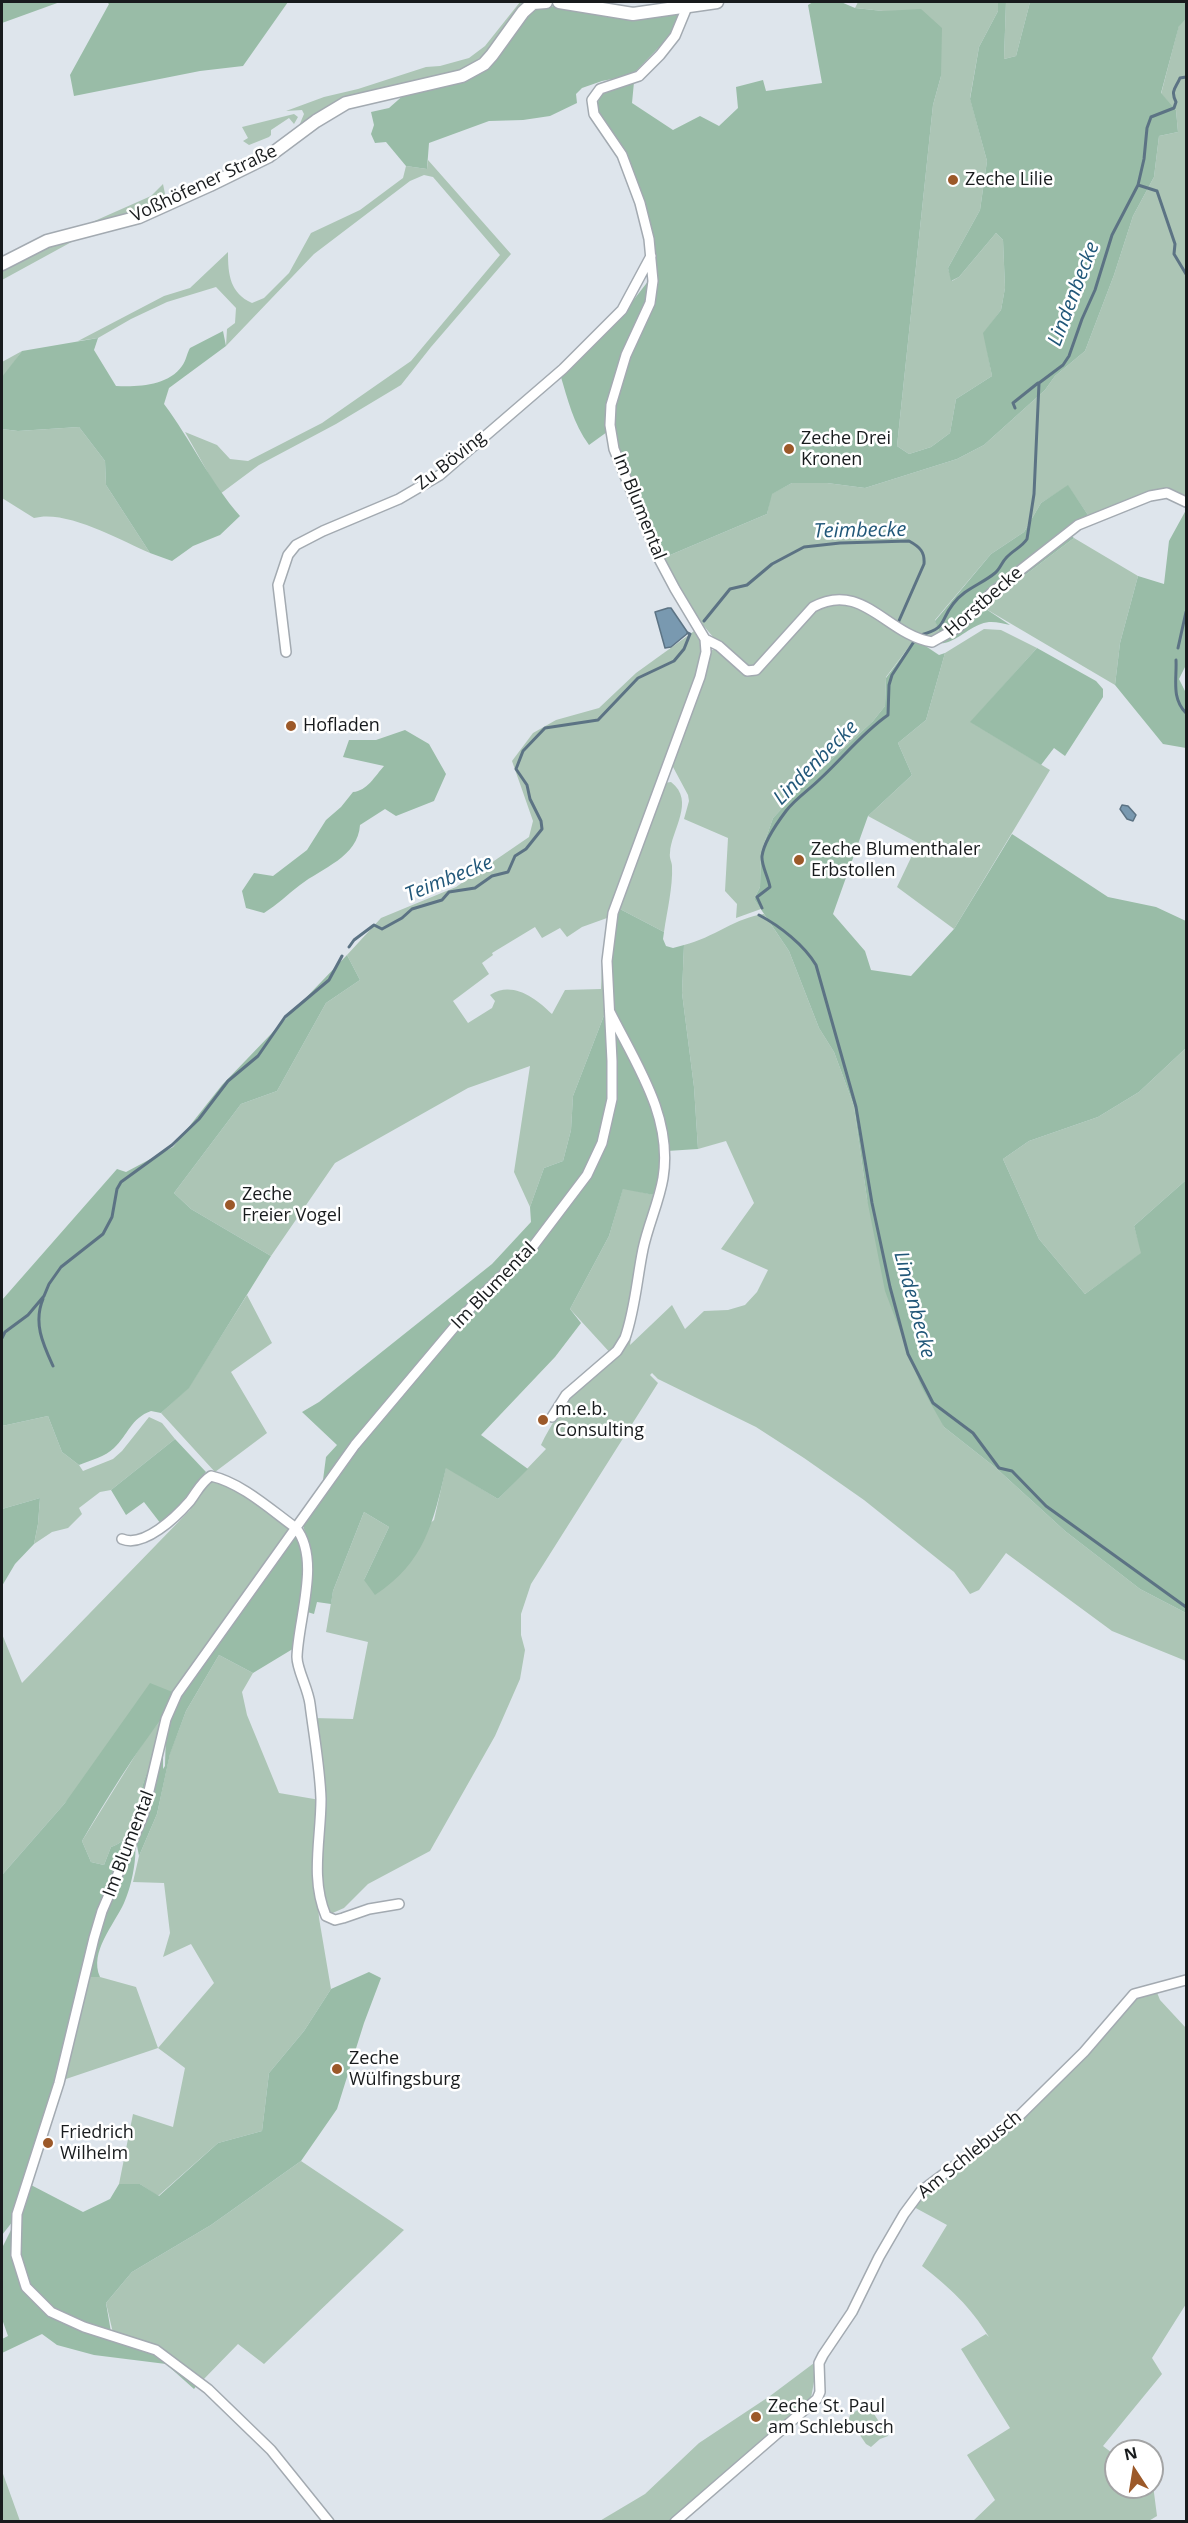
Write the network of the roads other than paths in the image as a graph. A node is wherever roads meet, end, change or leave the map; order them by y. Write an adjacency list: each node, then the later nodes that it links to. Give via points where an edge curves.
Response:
1 (537, 2): 6 (street, Voßhöfener Straße, via 523,12 484,64 462,76 346,103 269,156 210,185 139,217 47,241)
2 (559, 2): 4 (street, via 633,14)
3 (717, 2): 4 (street)
4 (687, 7): 5 (street, Im Blumental, via 675,36 639,76 600,89 592,100 594,114 614,141 632,179 650,239)
5 (651, 256): 8 (street, Im Blumental, via 650,303 615,387 610,425 619,464 658,557); 9 (street, Zu Böving, via 622,310 563,369 440,475 399,499 296,545 288,555 278,585)
6 (2, 264)
7 (1186, 502): 8 (street, Horstbecke, via 1167,493 1150,496 1077,525 990,594 959,627 932,642 911,635 858,602 839,599 813,608 756,670 747,671)
8 (705, 639): 10 (street, Im Blumental, via 700,677 613,913 607,961)
9 (286, 652)
10 (610, 1011): 11 (street, Im Blumental, via 652,1095 660,1120 663,1179 649,1220 625,1338 617,1352 566,1395); 12 (street, Im Blumental, via 610,1116 587,1175 534,1245 478,1299 387,1404)
11 (552, 1417)
12 (296, 1528): 13 (street, via 246,1492 211,1476 189,1502 144,1539); 14 (street, via 305,1542 308,1563 297,1659 309,1692 318,1763 319,1899 326,1916 335,1920); 16 (street, Im Blumental, via 207,1650 165,1719 143,1816 102,1911 59,2083 24,2190 16,2221 16,2255 22,2279 32,2295 51,2312 67,2321 150,2347 231,2410 271,2450)
13 (122, 1539)
14 (399, 1904)
15 (1186, 1980): 17 (street, Am Schlebusch, via 1134,1994 1084,2052 1013,2122 921,2191 823,2355 817,2400)
16 (329, 2522)
17 (675, 2522)

